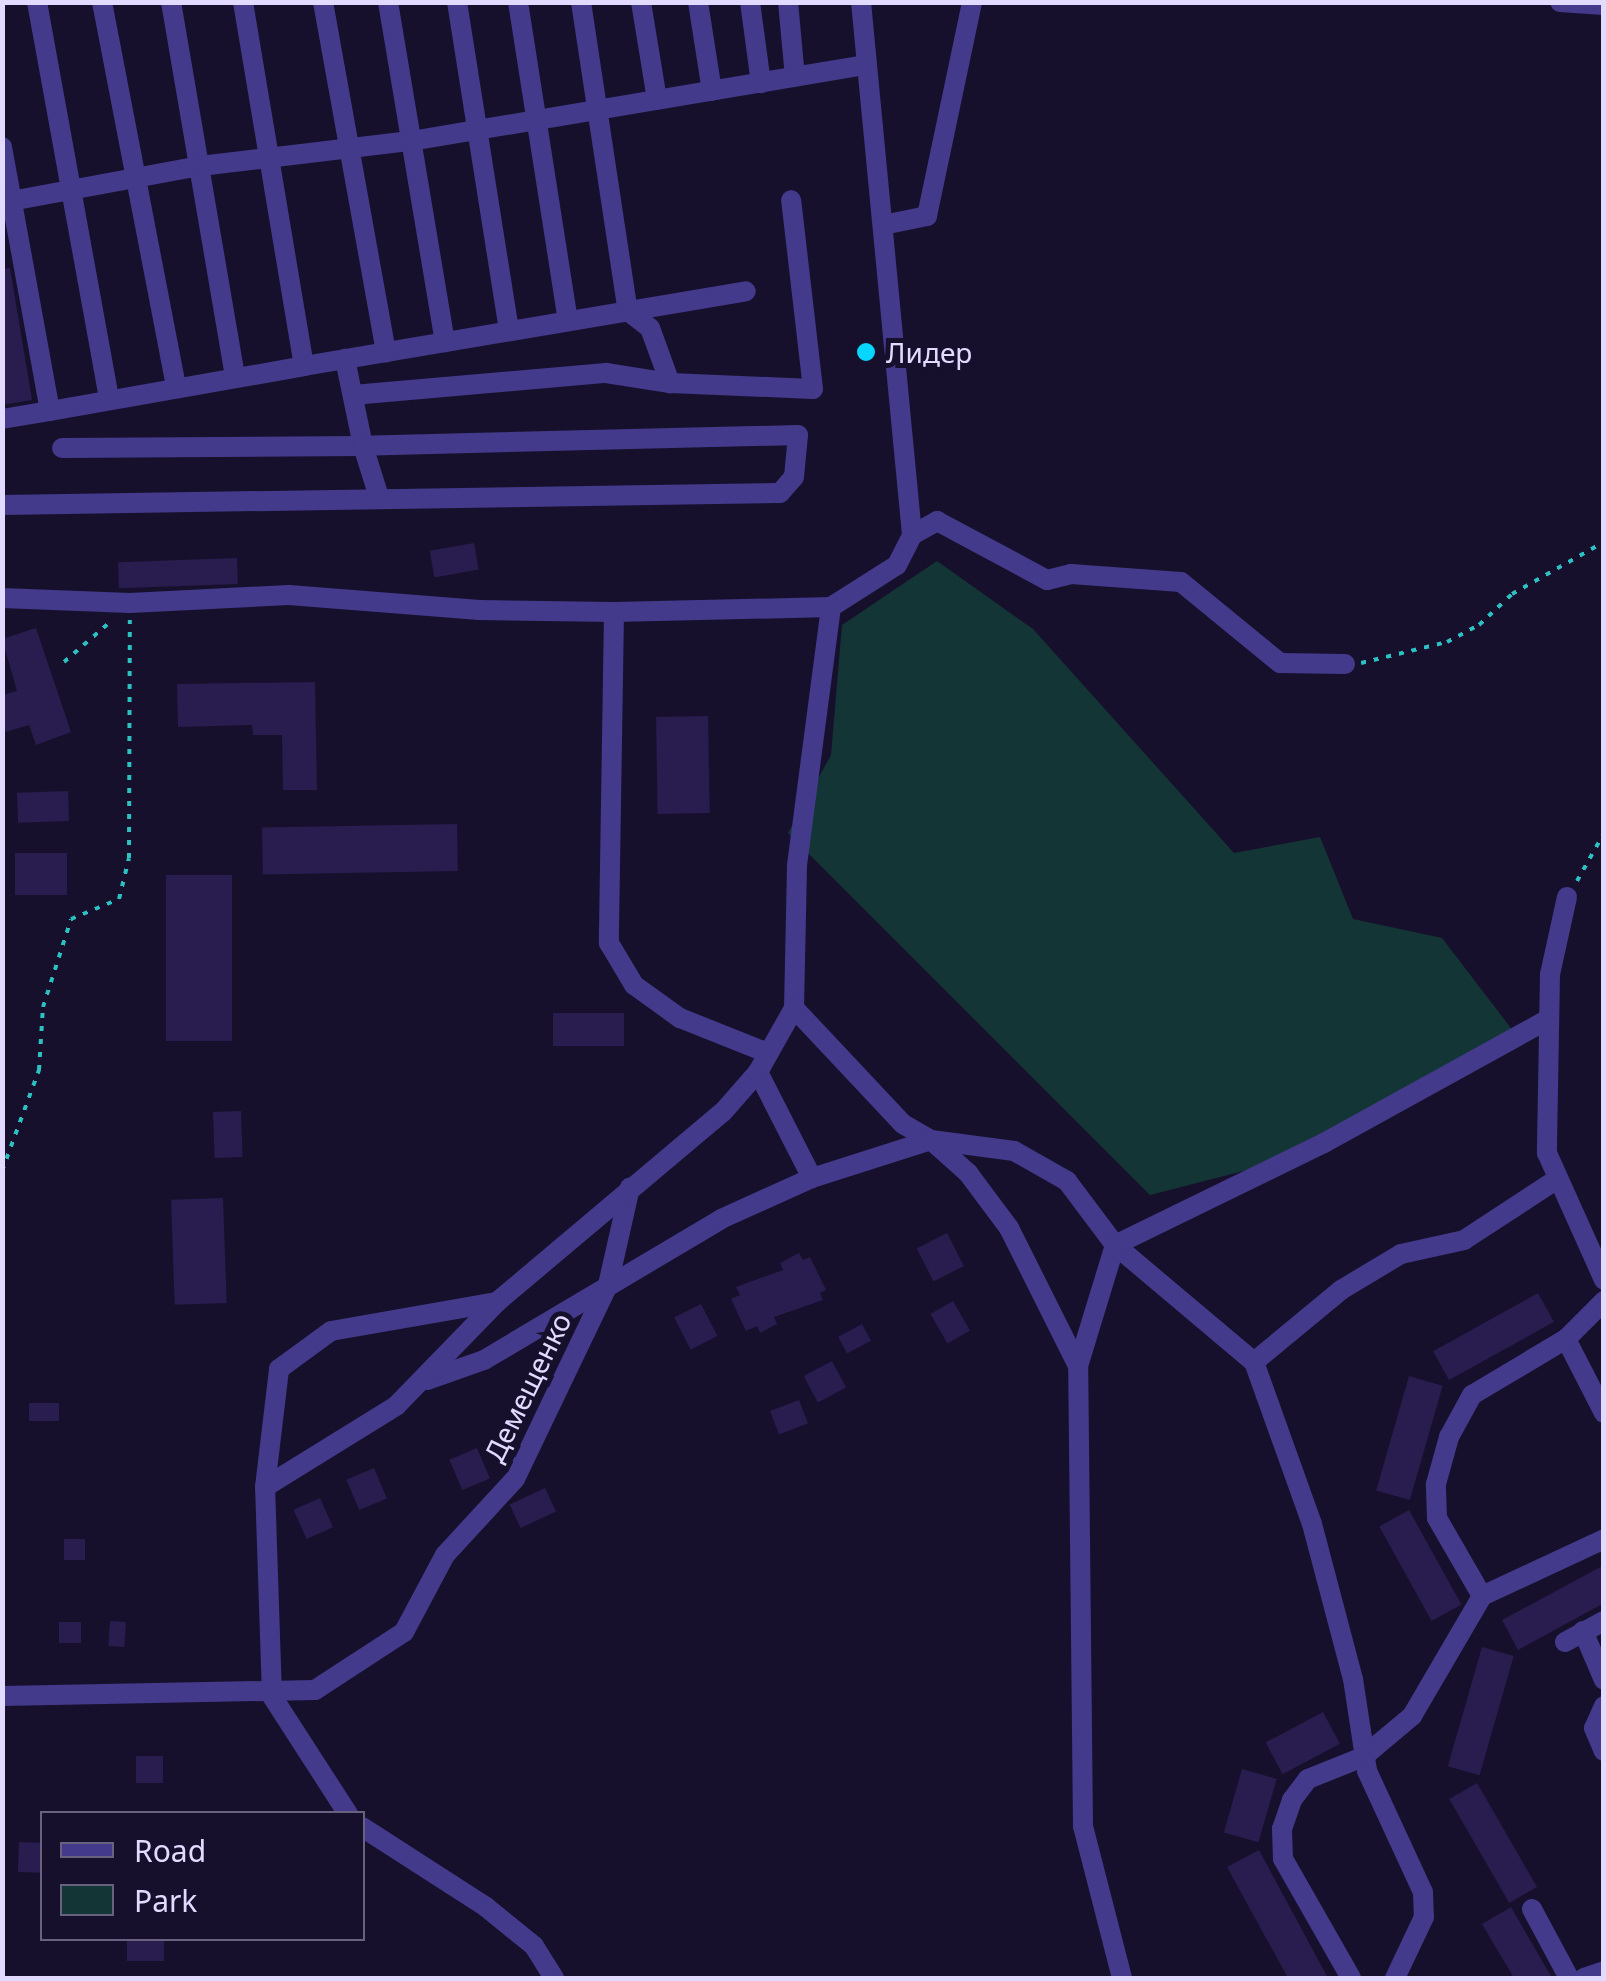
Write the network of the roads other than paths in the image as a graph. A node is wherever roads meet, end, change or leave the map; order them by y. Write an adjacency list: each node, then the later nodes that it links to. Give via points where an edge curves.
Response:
1 (38, 2): 32 (street)
2 (102, 2): 31 (street)
3 (171, 2): 30 (street)
4 (243, 2): 29 (street)
5 (323, 2): 27 (street)
6 (388, 2): 26 (street)
7 (457, 2): 25 (street)
8 (518, 2): 24 (street)
9 (581, 2): 23 (street)
10 (641, 2): 22 (street)
11 (698, 2): 21 (street)
12 (750, 2): 20 (street)
13 (788, 2): 19 (street)
14 (861, 2): 18 (street)
15 (972, 2): 35 (street, via 926,216)
16 (1560, 2): 17 (street)
17 (1604, 5)
18 (868, 66): 19 (street); 35 (street)
19 (795, 77): 20 (street)
20 (760, 83): 21 (street)
21 (712, 91): 22 (street)
22 (657, 100): 23 (street)
23 (597, 110): 24 (street); 37 (street)
24 (536, 120): 25 (street); 38 (street)
25 (477, 130): 26 (street); 39 (street)
26 (411, 141): 27 (street); 40 (street)
27 (351, 145): 29 (street); 41 (street)
28 (2, 148): 34 (street)
29 (272, 159): 30 (street); 43 (street)
30 (200, 166): 31 (street); 44 (street)
31 (138, 177): 32 (street); 46 (street)
32 (74, 189): 34 (street); 48 (street)
33 (791, 200): 45 (street, via 813,388)
34 (11, 201): 49 (street)
35 (883, 226): 55 (street)
36 (746, 291): 37 (street)
37 (628, 311): 38 (street); 45 (street, via 650,328)
38 (568, 321): 39 (street)
39 (509, 331): 40 (street)
40 (445, 342): 41 (street)
41 (386, 352): 42 (street)
42 (346, 359): 43 (street); 47 (street)
43 (304, 366): 44 (street)
44 (235, 378): 46 (street)
45 (670, 383): 47 (street, via 606,373)
46 (176, 388): 48 (street)
47 (353, 396): 51 (street)
48 (109, 400): 49 (street)
49 (50, 410): 50 (street)
50 (2, 419)
51 (363, 446): 52 (street); 53 (street); 53 (street, via 798,435 794,477 780,493)
52 (62, 448)
53 (378, 494): 54 (street)
54 (2, 505)
55 (912, 535): 57 (street, via 897,566); 59 (street, via 936,521 1048,580 1071,574 1181,582 1280,663)
56 (2, 598): 58 (street, via 130,603 290,595 479,610)
57 (831, 607): 58 (street); 61 (street, via 797,866)
58 (614, 612): 63 (street, via 609,943 634,985 680,1018)
59 (1345, 664)
60 (1567, 897): 62 (street, via 1550,974)
61 (794, 1008): 63 (street); 65 (street, via 903,1124)
62 (1549, 1019): 67 (street, via 1543,1102); 69 (street, via 1324,1143)
63 (768, 1052): 64 (street)
64 (758, 1072): 66 (street); 68 (street, via 723,1112)
65 (931, 1140): 66 (street); 69 (street, via 1028,1158 1067,1181); 76 (street, via 968,1173 1008,1228)
66 (812, 1178): 71 (street, via 721,1219)
67 (1554, 1181): 70 (street); 75 (street, via 1464,1240 1418,1248 1371,1272 1298,1321)
68 (630, 1187): 71 (street, Демещенко); 73 (street)
69 (1115, 1245): 75 (street); 76 (street)
70 (1604, 1280)
71 (608, 1285): 77 (street, via 484,1360); 85 (street, Демещенко, via 515,1479 445,1555 404,1632 315,1690)
72 (1604, 1301): 74 (street)
73 (497, 1302): 77 (street); 79 (street, via 331,1331 280,1369)
74 (1566, 1339): 78 (street); 81 (street, via 1472,1395 1441,1460 1437,1518)
75 (1254, 1362): 88 (street, via 1312,1524 1353,1680)
76 (1078, 1366): 94 (street, via 1083,1826)
77 (427, 1380): 79 (street, via 345,1442)
78 (1604, 1413)
79 (265, 1487): 85 (street)
80 (1604, 1539): 81 (street)
81 (1482, 1596): 88 (street, via 1422,1705)
82 (1604, 1620): 83 (street, via 1574,1637)
83 (1604, 1680)
84 (2, 1696): 85 (street, Демещенко)
85 (272, 1696): 89 (street)
86 (1604, 1706): 87 (street, via 1594,1728)
87 (1604, 1751)
88 (1364, 1757): 95 (street, via 1299,1788 1280,1846 1288,1872); 96 (street, via 1425,1906)
89 (346, 1811)
90 (365, 1829): 93 (street, via 486,1907 534,1946)
91 (1532, 1909): 97 (street)
92 (1604, 1971): 98 (street)
93 (554, 1978)
94 (1122, 1978)
95 (1351, 1978)
96 (1395, 1978)
97 (1569, 1978)
98 (1584, 1978)

